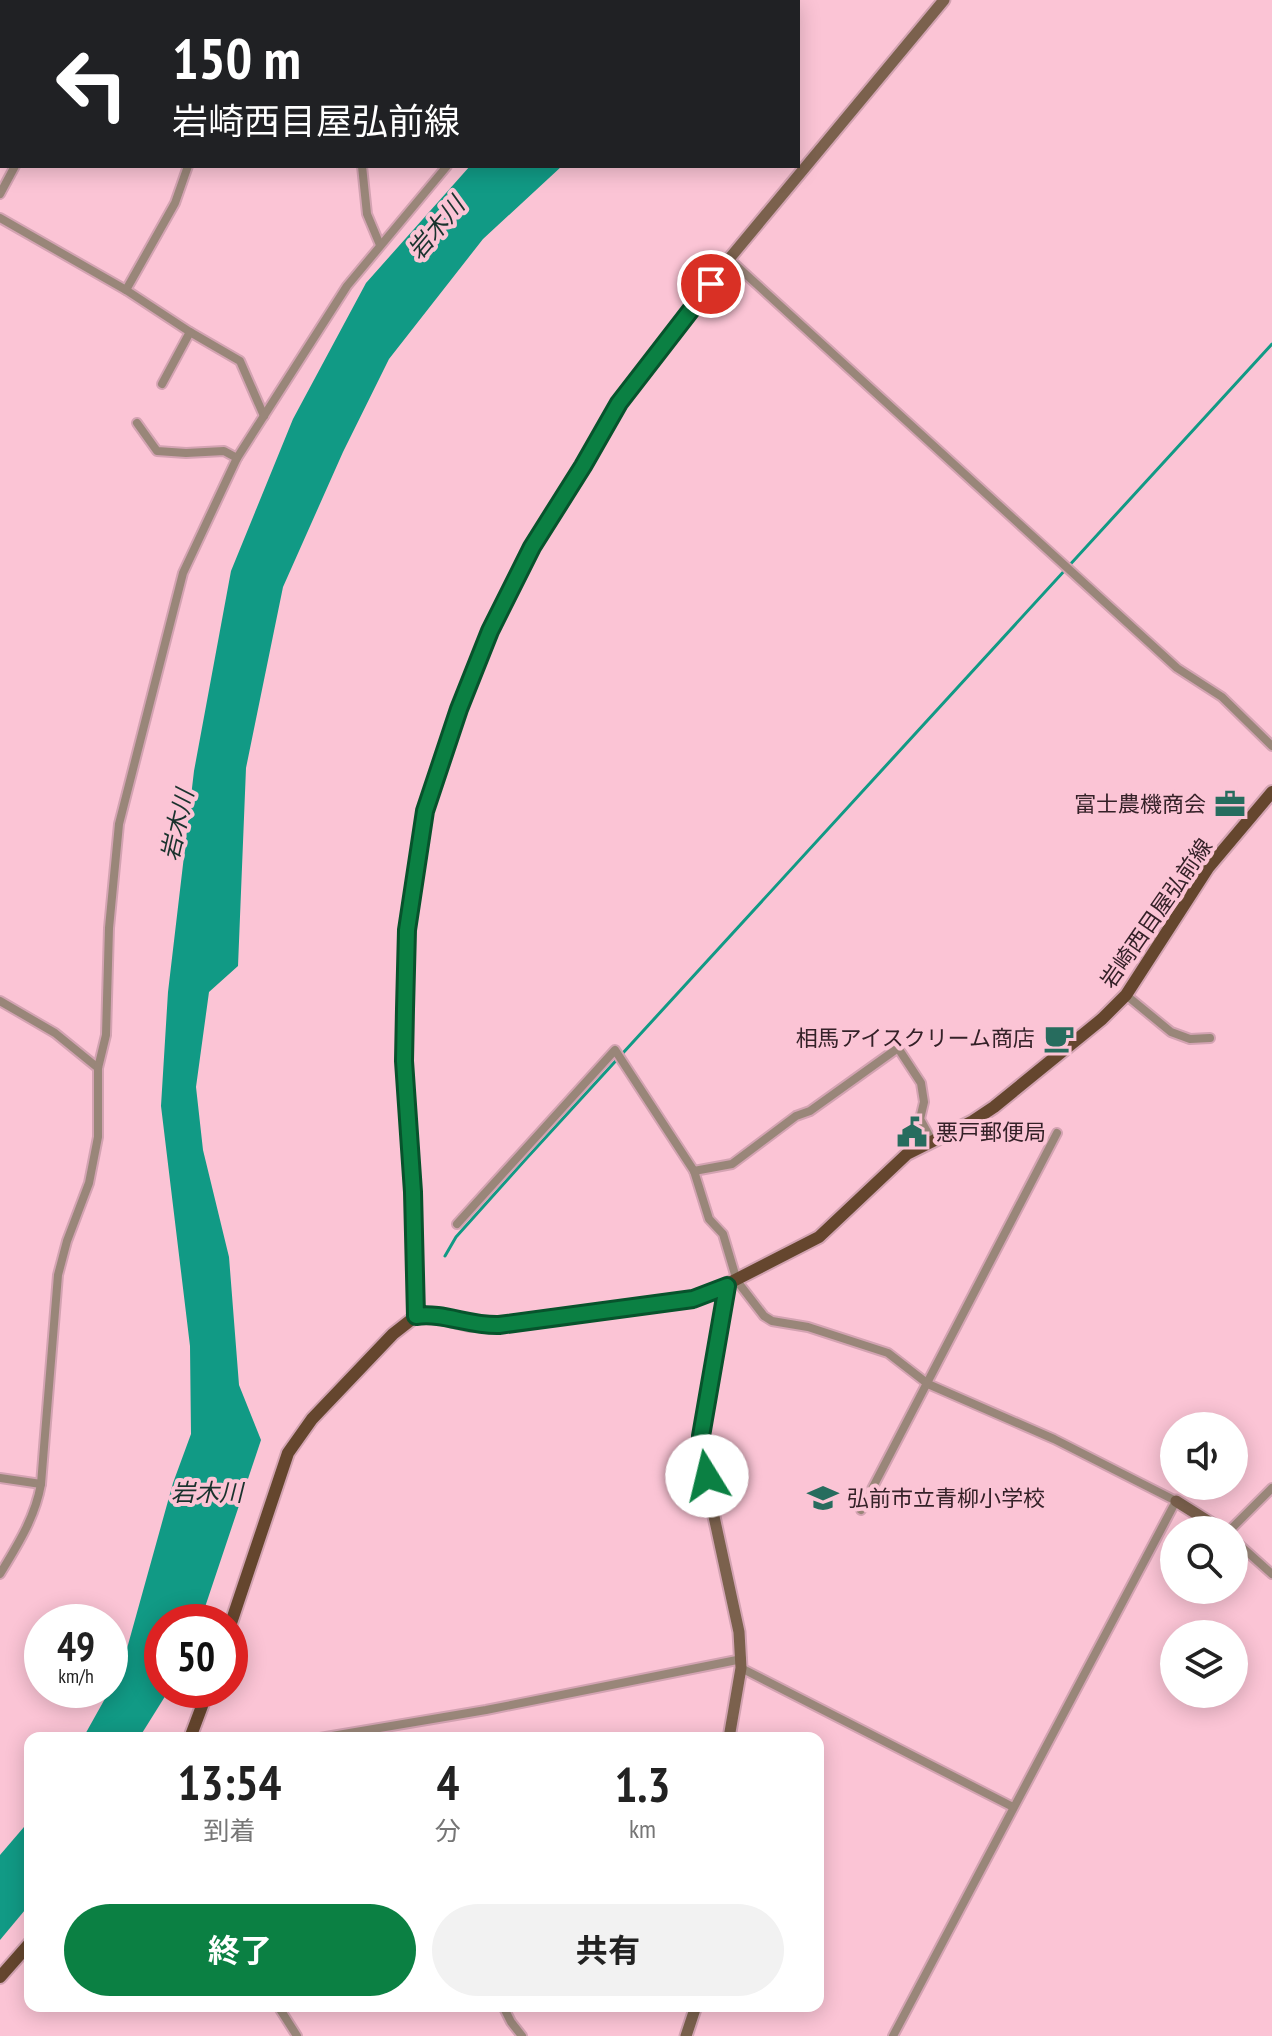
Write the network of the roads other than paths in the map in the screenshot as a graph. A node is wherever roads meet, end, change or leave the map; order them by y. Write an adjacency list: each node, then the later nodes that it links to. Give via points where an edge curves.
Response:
1 (944, 0): 9 (main road)
2 (14, 168): 6 (street)
3 (187, 168): 10 (street, via 175,203)
4 (362, 168): 8 (street, via 367,214)
5 (445, 168): 8 (street)
6 (0, 194)
7 (0, 218): 10 (street)
8 (380, 245): 13 (street, via 347,286)
9 (729, 259): 16 (street, via 1177,668 1222,697); 27 (main road, via 619,403 532,547 490,631 425,811 407,930 405,1032)
10 (126, 290): 11 (street)
11 (190, 332): 12 (street); 13 (street, via 240,361)
12 (162, 384)
13 (264, 416): 15 (street)
14 (137, 423): 15 (street, via 157,451 224,451)
15 (237, 458): 21 (street, via 183,573 119,824 106,1035)
16 (1272, 746)
17 (1272, 792): 18 (main road, 岩崎西目屋弘前線, via 1201,877)
18 (1126, 995): 20 (street, via 1171,1032 1190,1039); 23 (main road, 岩崎西目屋弘前線, via 994,1107)
19 (0, 1001): 21 (street, via 55,1033)
20 (1210, 1038)
21 (98, 1068): 30 (street, via 98,1137 89,1183 58,1275)
22 (1057, 1133): 28 (street)
23 (932, 1141): 24 (street, via 920,1119 921,1083 898,1048 732,1164); 26 (main road, 岩崎西目屋弘前線, via 897,1162 819,1237)
24 (694, 1171): 25 (street, via 615,1050); 26 (street, via 709,1219 723,1234)
25 (457, 1224)
26 (732, 1284): 27 (main road, 岩崎西目屋弘前線, via 693,1299 499,1325); 28 (street, via 772,1321 888,1353); 40 (main road, via 701,1436)
27 (416, 1316): 39 (main road, via 293,1443)
28 (928, 1384): 32 (street, via 1054,1439); 33 (street)
29 (0, 1478): 30 (street)
30 (41, 1484): 37 (street, via 26,1532)
31 (1272, 1488): 35 (street)
32 (1176, 1501): 34 (main road); 45 (street)
33 (861, 1510)
34 (1200, 1516)
35 (1244, 1516)
36 (1248, 1553): 38 (street)
37 (0, 1574)
38 (1272, 1574)
39 (237, 1604)
40 (742, 1664): 43 (street); 44 (main road); 45 (street)
41 (201, 1708): 42 (main road)
42 (192, 1732)
43 (356, 1732)
44 (730, 1732)
45 (1013, 1807): 54 (street)
46 (24, 1950): 47 (main road)
47 (0, 1977)
48 (282, 2012): 51 (street)
49 (506, 2012): 52 (street)
50 (694, 2012): 53 (main road)
51 (297, 2036)
52 (522, 2036)
53 (686, 2036)
54 (893, 2036)

